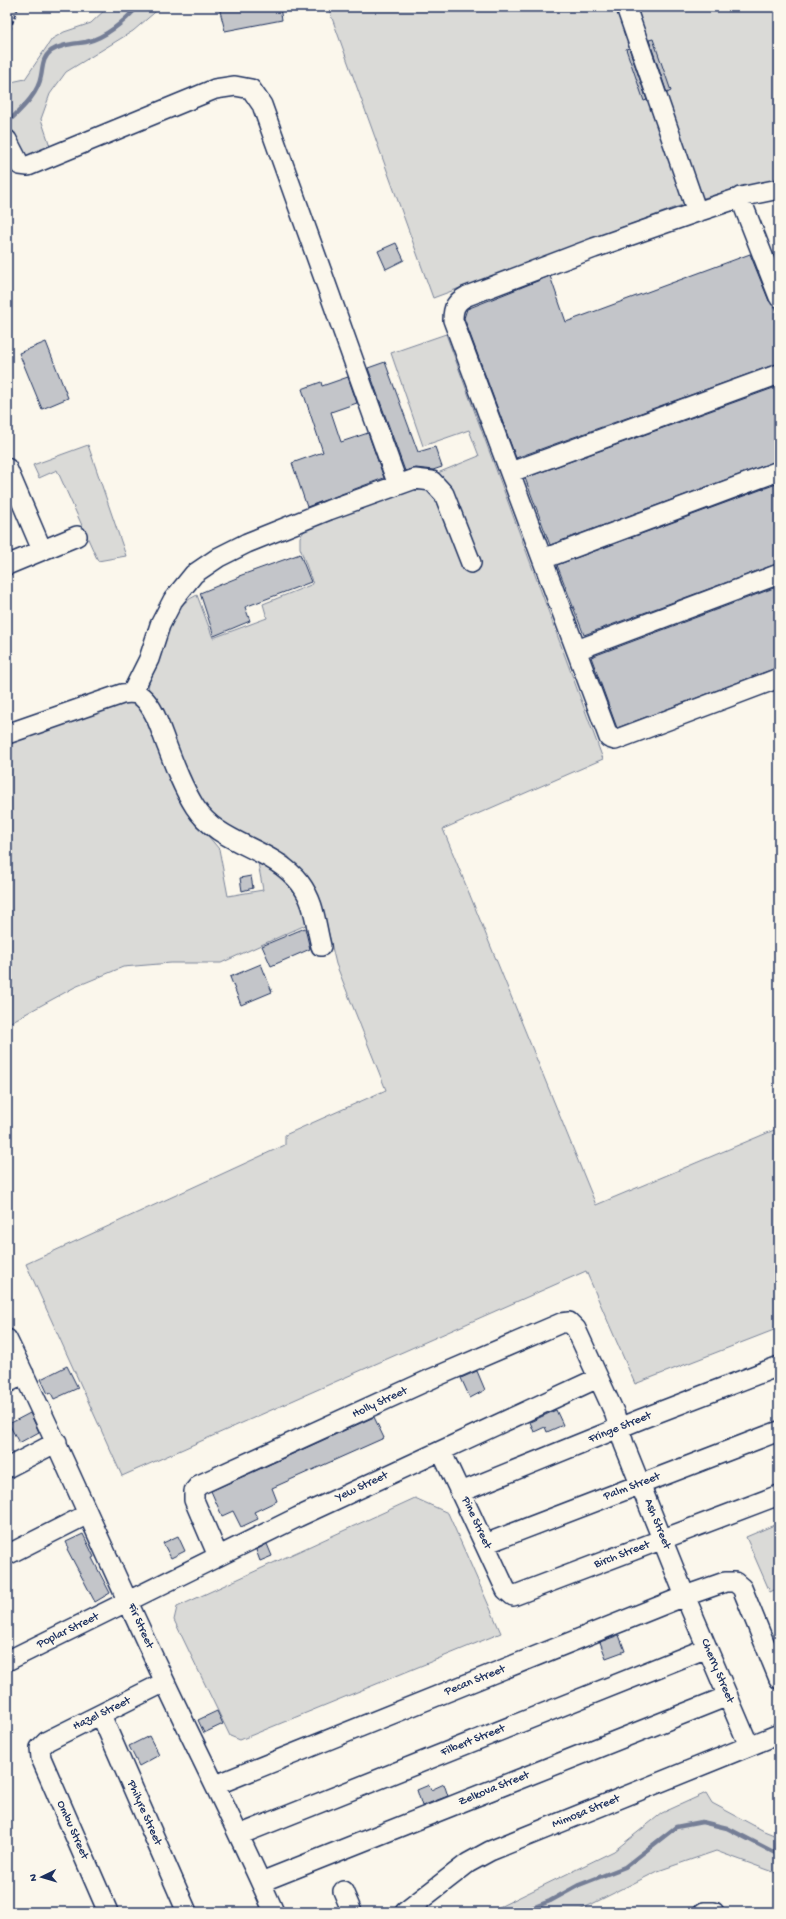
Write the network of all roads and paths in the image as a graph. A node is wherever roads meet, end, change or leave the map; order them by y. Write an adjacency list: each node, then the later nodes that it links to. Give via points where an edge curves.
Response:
1 (18, 7): 3 (path)
2 (626, 7): 7 (street)
3 (7, 37)
4 (7, 140): 13 (street, via 20,165 28,166 215,89 235,86 251,89 262,105)
5 (779, 189): 6 (street)
6 (740, 198): 7 (street); 8 (street)
7 (697, 212): 11 (street, via 587,250 458,301 453,310 454,320)
8 (779, 297)
9 (779, 374): 11 (street)
10 (7, 468): 15 (street)
11 (511, 472): 16 (street)
12 (779, 472): 16 (street)
13 (398, 485): 17 (street, via 425,479 438,485 444,494); 22 (street, via 247,543 194,574 173,600)
14 (77, 536): 15 (street)
15 (42, 550): 18 (street)
16 (543, 559): 20 (street)
17 (471, 563)
18 (7, 565)
19 (779, 574): 20 (street)
20 (577, 650): 21 (street, via 612,740)
21 (779, 678)
22 (132, 693): 23 (street, via 122,694); 24 (street, via 142,696 147,702 187,792 206,820 226,836 250,846 274,862 300,883 314,910)
23 (7, 734)
24 (321, 946)
25 (569, 1322): 29 (street, Ash Street, via 576,1329); 43 (street, Holly Street, via 561,1323 433,1378 199,1485 194,1491 194,1500)
26 (7, 1339): 28 (street, Fir Street)
27 (779, 1366): 31 (street, Fringe Street)
28 (24, 1374): 30 (street); 33 (street, Fir Street)
29 (598, 1378): 31 (street, Ash Street); 34 (street, Yew Street)
30 (7, 1383)
31 (619, 1428): 36 (street, Ash Street); 37 (street, Fringe Street)
32 (779, 1431): 36 (street, Palm Street)
33 (57, 1442): 35 (street); 39 (street, Fir Street)
34 (441, 1451): 37 (street, Pine Street); 43 (street, Yew Street)
35 (7, 1468)
36 (641, 1484): 40 (street, Ash Street); 41 (street, Palm Street)
37 (461, 1492): 41 (street, Pine Street)
38 (779, 1495): 40 (street, Birch Street)
39 (88, 1514): 42 (street); 46 (street, Fir Street)
40 (664, 1540): 44 (street, Birch Street, via 516,1595); 45 (street, Ash Street)
41 (485, 1544): 44 (street, Pine Street)
42 (7, 1555)
43 (218, 1556): 46 (street, Yew Street)
44 (510, 1595)
45 (685, 1596): 47 (street, Cherry Street); 49 (street, Pecan Street, via 725,1582 735,1582 742,1588); 56 (street, Pecan Street)
46 (129, 1601): 48 (street, Poplar Street); 50 (street, Fir Street)
47 (707, 1648): 51 (street, Cherry Street); 57 (street, Filbert Street)
48 (7, 1661)
49 (779, 1679)
50 (165, 1682): 52 (street, Hazel Street); 56 (street, Fir Street)
51 (728, 1696): 54 (street, Cherry Street); 58 (street, Zelkova Street)
52 (100, 1715): 55 (street, Hazel Street, via 47,1741); 61 (street, Philyre Street)
53 (779, 1734): 54 (street, Mimosa Street)
54 (749, 1746): 64 (street, Mimosa Street, via 490,1850 468,1863)
55 (40, 1748): 60 (street, Ombu Street, via 41,1758)
56 (216, 1785): 57 (street, Fir Street)
57 (239, 1835): 58 (street, Fir Street)
58 (260, 1882): 62 (street, Fir Street)
59 (343, 1891): 63 (street)
60 (108, 1912)
61 (187, 1912)
62 (274, 1912)
63 (352, 1912)
64 (405, 1912)
65 (704, 1912): 66 (street)
66 (714, 1912)

